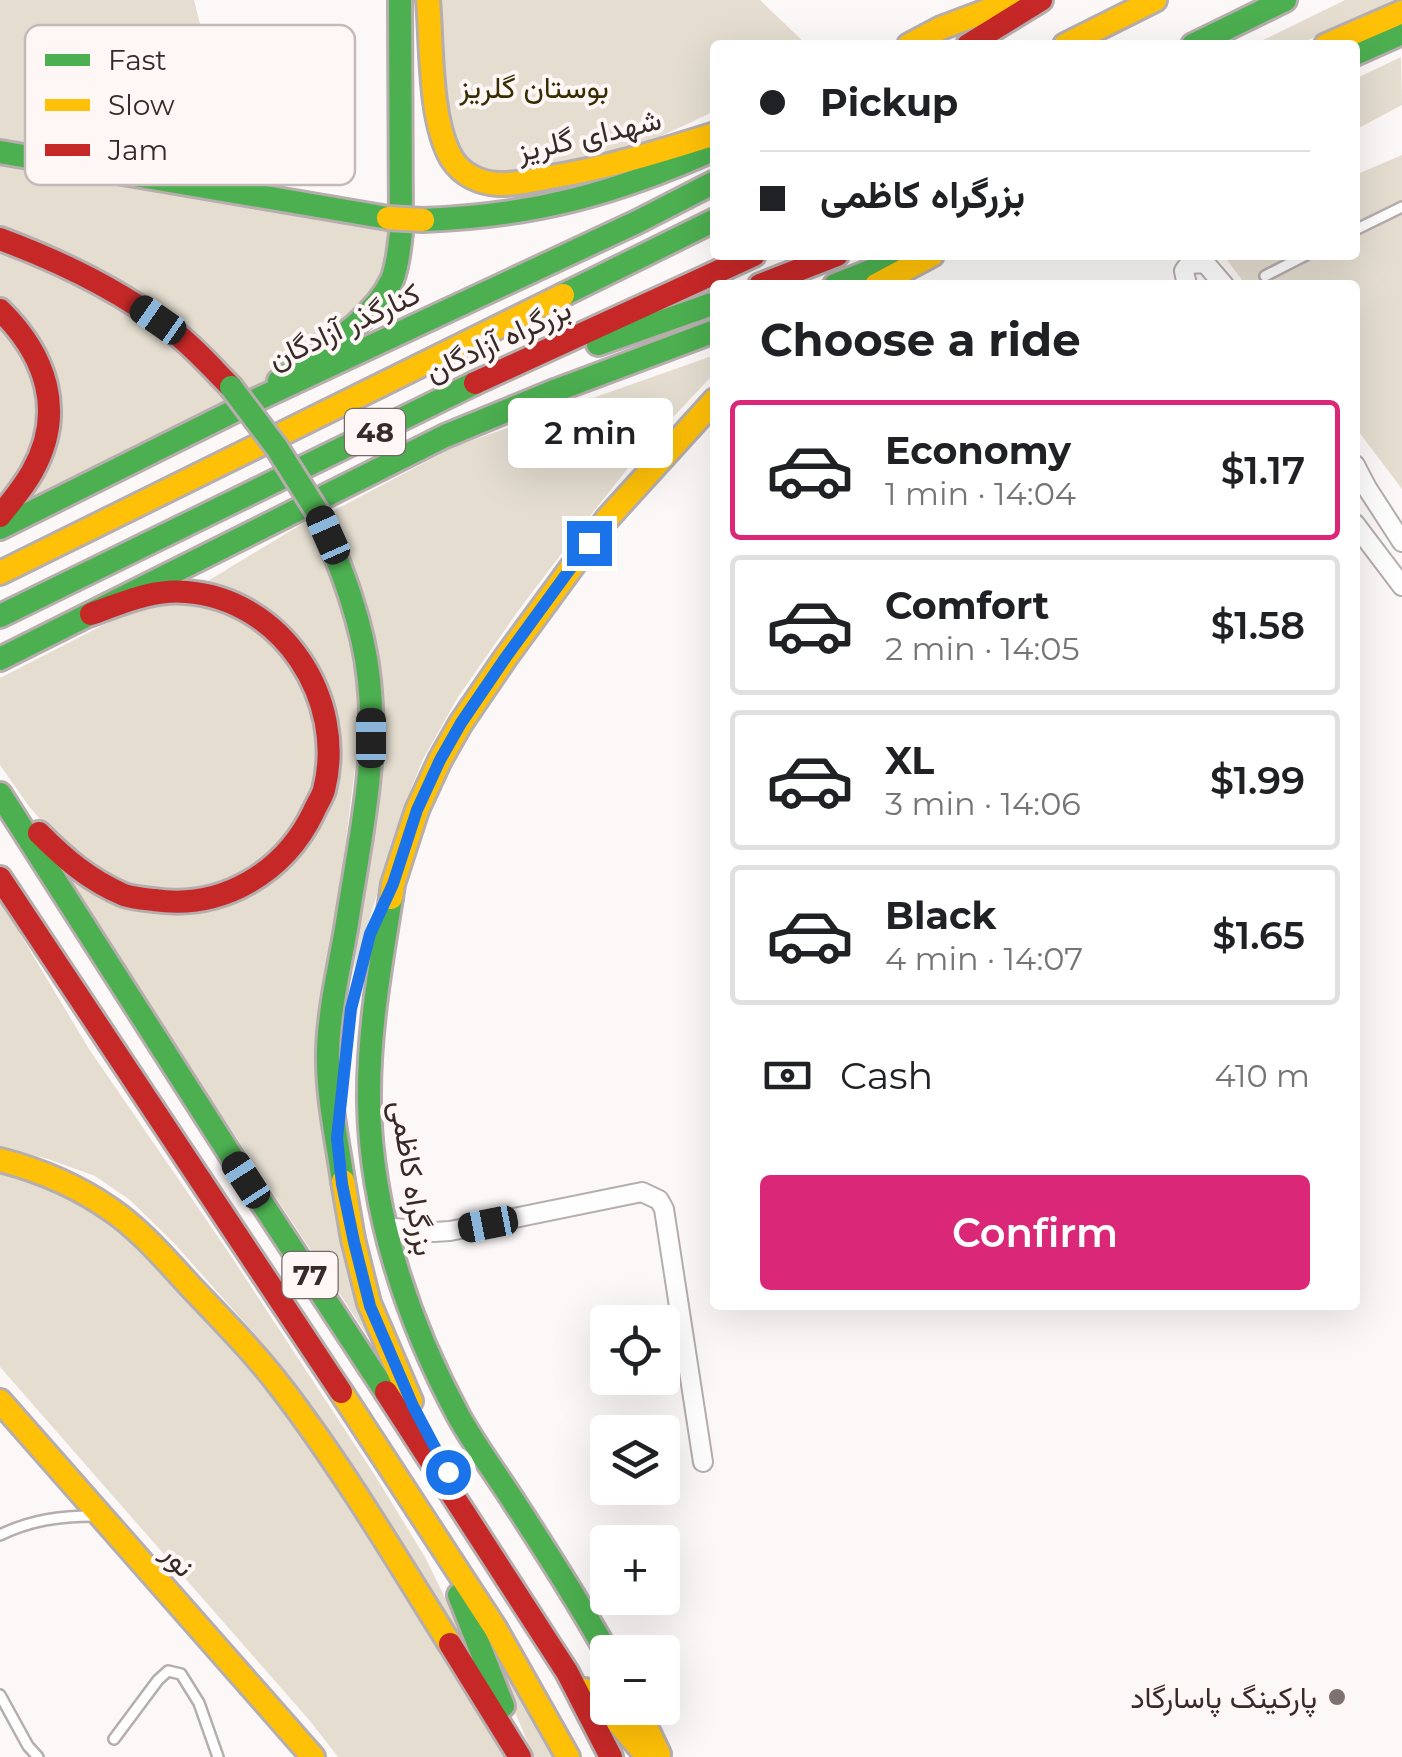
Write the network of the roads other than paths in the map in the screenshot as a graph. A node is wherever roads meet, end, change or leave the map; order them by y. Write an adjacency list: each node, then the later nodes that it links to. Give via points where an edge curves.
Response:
1 (400, 0): 40 (main road, via 401,233 391,282 369,314)
2 (428, 0): 15 (main road, شهدای گلریز, via 440,133 466,176 490,184 568,176)
3 (1016, 0): 9 (main road)
4 (1041, 0): 10 (main road)
5 (1155, 0): 11 (main road)
6 (1284, 0): 12 (main road)
7 (1402, 12): 13 (main road)
8 (1402, 34): 14 (main road)
9 (918, 40)
10 (976, 40)
11 (1075, 40)
12 (1202, 40)
13 (1338, 40)
14 (1360, 52)
15 (710, 136)
16 (710, 151): 20 (main road, bridge, via 574,200 489,217 388,218)
17 (0, 152): 18 (main road, bridge)
18 (25, 156)
19 (710, 184): 40 (main road, کنارگذر آزادگان)
20 (194, 185)
21 (1402, 207): 23 (lane)
22 (710, 222): 47 (main road, بزرگراه آزادگان / 48)
23 (1360, 228)
24 (0, 239): 55 (main road, bridge, via 72,268 176,334 267,430 338,556 361,636 371,738 332,1022 328,1070)
25 (743, 260): 39 (main road, بزرگراه آزادگان / 48)
26 (824, 260): 31 (main road)
27 (898, 260): 32 (main road)
28 (923, 260): 33 (main road)
29 (1296, 260): 30 (lane)
30 (1265, 276)
31 (773, 280)
32 (848, 280)
33 (885, 280)
34 (1186, 280): 35 (street, via 1189,264 1205,264)
35 (1219, 280)
36 (710, 304): 39 (main road)
37 (0, 310): 43 (main road, via 38,356 50,398 37,463)
38 (710, 333): 49 (main road, via 445,436)
39 (467, 387): 50 (main road, بزرگراه آزادگان / 48)
40 (256, 400): 44 (main road, کنارگذر آزادگان)
41 (710, 405): 54 (main road, بزرگراه کاظمی, via 606,518 461,723 417,810)
42 (1360, 475): 46 (street)
43 (0, 516)
44 (0, 528)
45 (1360, 531): 48 (street)
46 (1402, 542)
47 (0, 573)
48 (1402, 586)
49 (91, 614): 51 (main road); 52 (main road, via 156,593 204,594 252,613 292,646 321,699 330,754 306,831 271,871 230,894 161,902 122,894 79,871)
50 (0, 616)
51 (0, 659)
52 (1, 796): 61 (main road, 77)
53 (0, 878): 62 (main road, 77)
54 (393, 884): 55 (main road, via 370,934 351,1009); 57 (main road, بزرگراه کاظمی, via 373,1011 369,1104)
55 (337, 1138): 61 (main road, via 370,1306)
56 (0, 1160): 69 (main road, via 58,1180 112,1210 282,1388)
57 (385, 1227): 59 (street, via 450,1231 642,1192 659,1200); 64 (main road, بزرگراه کاظمی, via 442,1385)
58 (0, 1401): 60 (main road, نور)
59 (703, 1462)
60 (103, 1516): 63 (lane, via 62,1516); 72 (main road, نور)
61 (473, 1524): 65 (main road, 77)
62 (434, 1532): 69 (main road); 73 (main road, 77)
63 (0, 1534)
64 (597, 1635)
65 (567, 1672): 74 (main road, 77); 75 (main road)
66 (0, 1695): 70 (lane)
67 (644, 1725): 76 (main road)
68 (114, 1740): 71 (lane, via 168,1671 181,1674 199,1703)
69 (518, 1752)
70 (38, 1757)
71 (218, 1757)
72 (312, 1757)
73 (568, 1757)
74 (611, 1757)
75 (648, 1757)
76 (660, 1757)

